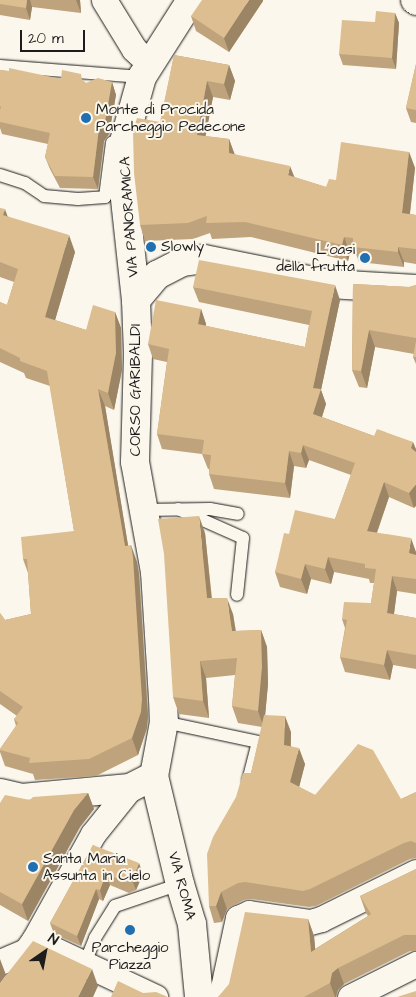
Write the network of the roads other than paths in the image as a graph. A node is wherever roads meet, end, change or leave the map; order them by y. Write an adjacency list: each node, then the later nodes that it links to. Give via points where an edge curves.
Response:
1 (104, 0): 4 (street)
2 (191, 0): 4 (street, VIA PANORAMICA)
3 (0, 66): 5 (lane)
4 (146, 71): 5 (lane); 7 (street, VIA PANORAMICA)
5 (110, 74): 6 (lane)
6 (93, 88)
7 (115, 143): 8 (lane, via 105,197 44,196 25,183); 10 (street, VIA PANORAMICA, via 124,190)
8 (0, 175)
9 (416, 289): 10 (street, via 329,284 204,258 183,262 157,275)
10 (136, 300): 12 (street, CORSO GARIBALDI, via 136,462)
11 (178, 509): 12 (lane); 13 (lane, via 210,509); 14 (lane, via 243,538)
12 (144, 510): 15 (street, CORSO GARIBALDI, via 155,572)
13 (238, 514)
14 (237, 595)
15 (164, 722): 16 (street, CORSO GARIBALDI); 17 (lane, via 258,742)
16 (154, 776): 18 (street); 21 (street, VIA ROMA)
17 (248, 781)
18 (130, 788): 19 (street, via 22,798); 22 (street, via 93,834)
19 (0, 793)
20 (416, 872): 25 (street, via 310,922 249,913 238,918)
21 (180, 884): 23 (lane, via 115,906 95,938); 25 (street, VIA ROMA)
22 (20, 956): 23 (street)
23 (85, 963): 26 (street)
24 (416, 964): 27 (street)
25 (206, 994)
26 (155, 997)
27 (350, 997)

